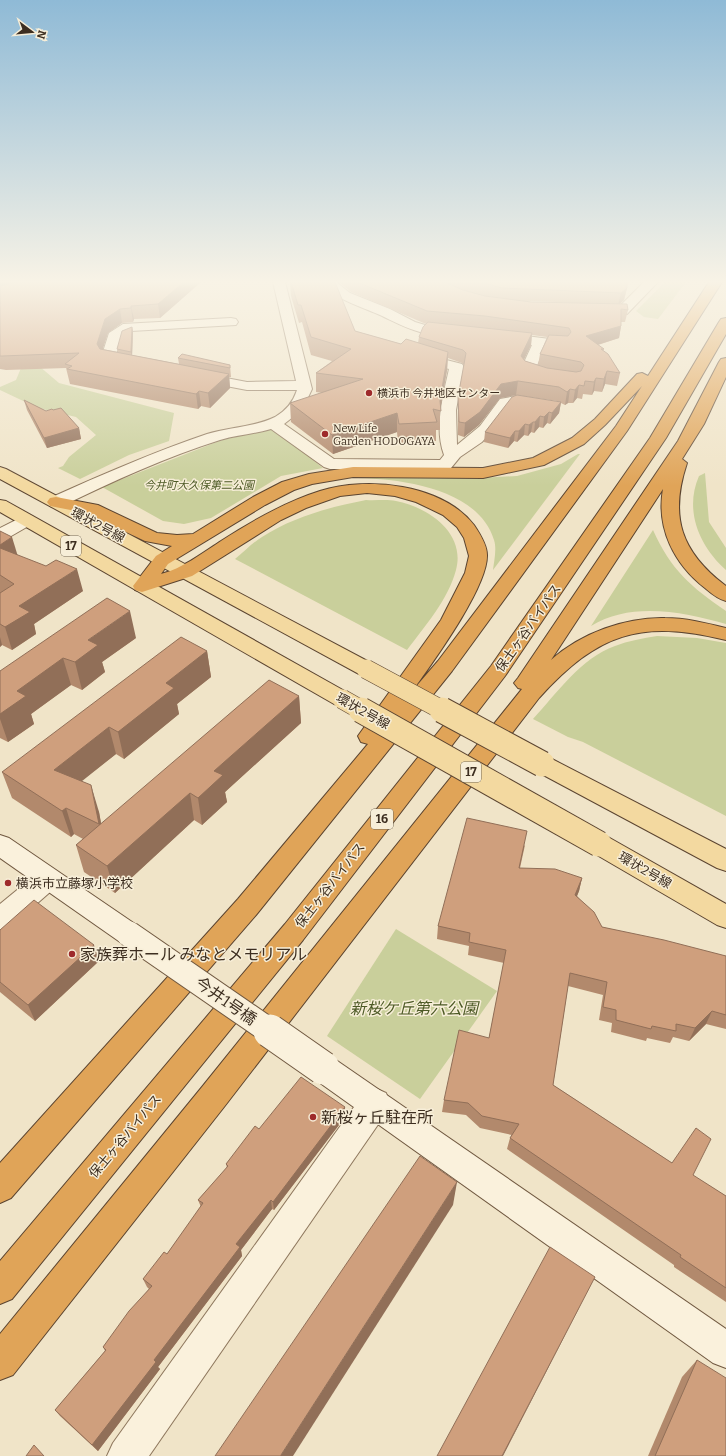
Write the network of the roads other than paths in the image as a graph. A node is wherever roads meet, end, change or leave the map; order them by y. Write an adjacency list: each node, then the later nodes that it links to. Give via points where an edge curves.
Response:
1 (111, 350): 9 (street, via 108,358)
2 (296, 350): 12 (street)
3 (409, 350): 16 (street, via 408,352 417,356 457,368 450,398 447,433)
4 (537, 350): 11 (street, via 528,369 535,373)
5 (665, 350): 22 (highway, via 600,422 578,441 538,462 482,473 353,472 308,479 259,501)
6 (673, 350): 31 (highway, via 622,428 445,666)
7 (710, 350): 37 (highway, 保土ヶ谷バイパス / 16, via 658,438 498,671 294,932)
8 (726, 362): 14 (highway)
9 (146, 366)
10 (185, 374): 12 (street, via 247,386)
11 (566, 377)
12 (304, 384): 15 (street, via 303,399 297,408)
13 (557, 407): 16 (street, via 516,400 505,402 492,423 470,444)
14 (702, 411): 26 (highway, via 675,475 669,506 672,529 682,552 694,568); 34 (highway, via 686,441 606,565 529,678)
15 (273, 423): 16 (street, via 330,464 445,465); 18 (street, via 215,436 104,479)
16 (451, 454)
17 (0, 472): 18 (main road, 環状2号線 / 17)
18 (56, 502): 22 (highway, via 91,508 154,539 169,541); 23 (main road, 環状2号線 / 17)
19 (0, 505): 20 (main road, 環状2号線 / 17)
20 (26, 520): 21 (street); 25 (main road, 環状2号線 / 17)
21 (0, 535)
22 (198, 538): 23 (highway)
23 (162, 560): 24 (main road, 環状2号線 / 17); 25 (highway)
24 (184, 572): 25 (highway); 29 (main road, 環状2号線 / 17, bridge); 31 (highway, via 266,521 300,504 330,493 356,489 409,494 445,508 458,517 474,540 478,557 473,578 449,622)
25 (142, 586): 32 (main road, 環状2号線 / 17, bridge)
26 (726, 596)
27 (726, 634): 34 (highway, via 664,624 636,627 580,648 553,669 531,693)
28 (0, 845): 30 (street, 今井1号橋)
29 (726, 861)
30 (48, 879): 33 (street); 35 (street, 今井1号橋, bridge)
31 (247, 907): 36 (highway)
32 (726, 917)
33 (0, 920)
34 (327, 951): 39 (highway)
35 (375, 1103): 38 (street, 今井1号橋); 40 (street)
36 (0, 1187)
37 (0, 1287)
38 (726, 1350)
39 (0, 1362)
40 (126, 1456)

